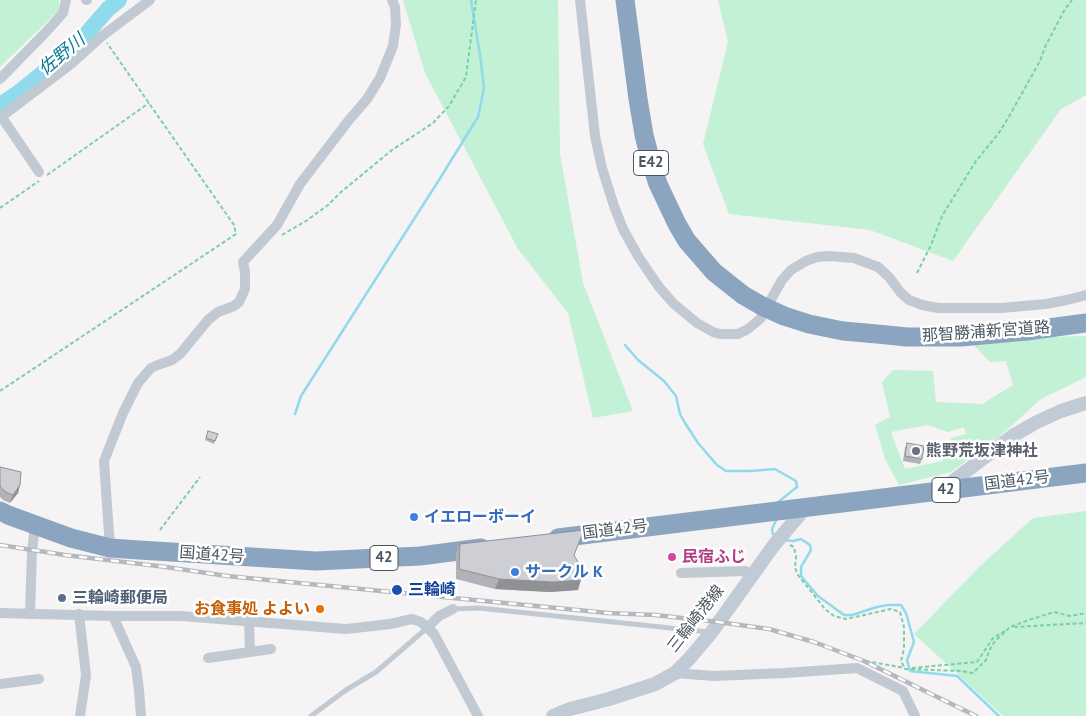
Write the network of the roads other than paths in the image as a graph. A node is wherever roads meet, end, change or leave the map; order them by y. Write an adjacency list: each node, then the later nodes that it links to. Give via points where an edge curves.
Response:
1 (66, 0): 6 (street, via 63,13)
2 (150, 0): 7 (street)
3 (392, 0): 19 (street, via 396,24 393,46 380,78 300,184 277,225 244,262 245,289 239,302 208,320 180,354 151,368 132,393 104,461)
4 (580, 0): 9 (street, via 595,136 614,206 623,230 659,287 697,323 720,334 738,334 748,329 760,319 791,270 806,261 829,256 854,258 878,267 901,293 922,306 1001,308 1046,304)
5 (625, 0): 10 (highway, 那智勝浦新宮道路 / E42, via 638,99 658,184 676,224 688,241 714,272 743,295 784,316 809,324 907,337 961,337)
6 (0, 79)
7 (0, 116): 8 (street)
8 (38, 172)
9 (1086, 295)
10 (1086, 323)
11 (1086, 403): 13 (main road, via 1037,422 1014,435)
12 (1086, 473): 13 (highway, 国道42号 / 42)
13 (939, 491): 15 (highway, 国道42号 / 42, via 806,508)
14 (0, 511): 16 (highway, 国道42号 / 42)
15 (781, 517): 17 (highway, 国道42号 / 42); 21 (main road, 三輪崎港線, via 774,545)
16 (35, 526): 19 (highway, 国道42号 / 42); 24 (street)
17 (542, 540)
18 (495, 546): 19 (highway, 国道42号 / 42, via 420,556 316,561)
19 (110, 548)
20 (681, 573): 21 (street, via 746,571)
21 (753, 574): 29 (main road, 三輪崎港線)
22 (453, 609): 28 (street, via 439,616); 29 (lane, via 479,608)
23 (0, 613): 24 (street)
24 (30, 614): 25 (street)
25 (78, 614): 26 (street); 36 (street, via 86,674)
26 (113, 616): 27 (street, via 181,616); 37 (street, via 136,667)
27 (249, 622): 28 (street, via 346,629 412,619); 31 (street)
28 (427, 628): 38 (lane, via 376,672); 39 (street, via 434,634)
29 (711, 633): 33 (main road, 三輪崎港線)
30 (271, 649): 31 (street)
31 (250, 652): 32 (street)
32 (208, 658)
33 (675, 673): 40 (main road, 三輪崎港線, via 655,684); 41 (street, via 714,676 857,668 903,691)
34 (39, 680): 35 (street)
35 (0, 684)
36 (80, 716)
37 (140, 716)
38 (311, 716)
39 (478, 716)
40 (553, 716)
41 (915, 716)

